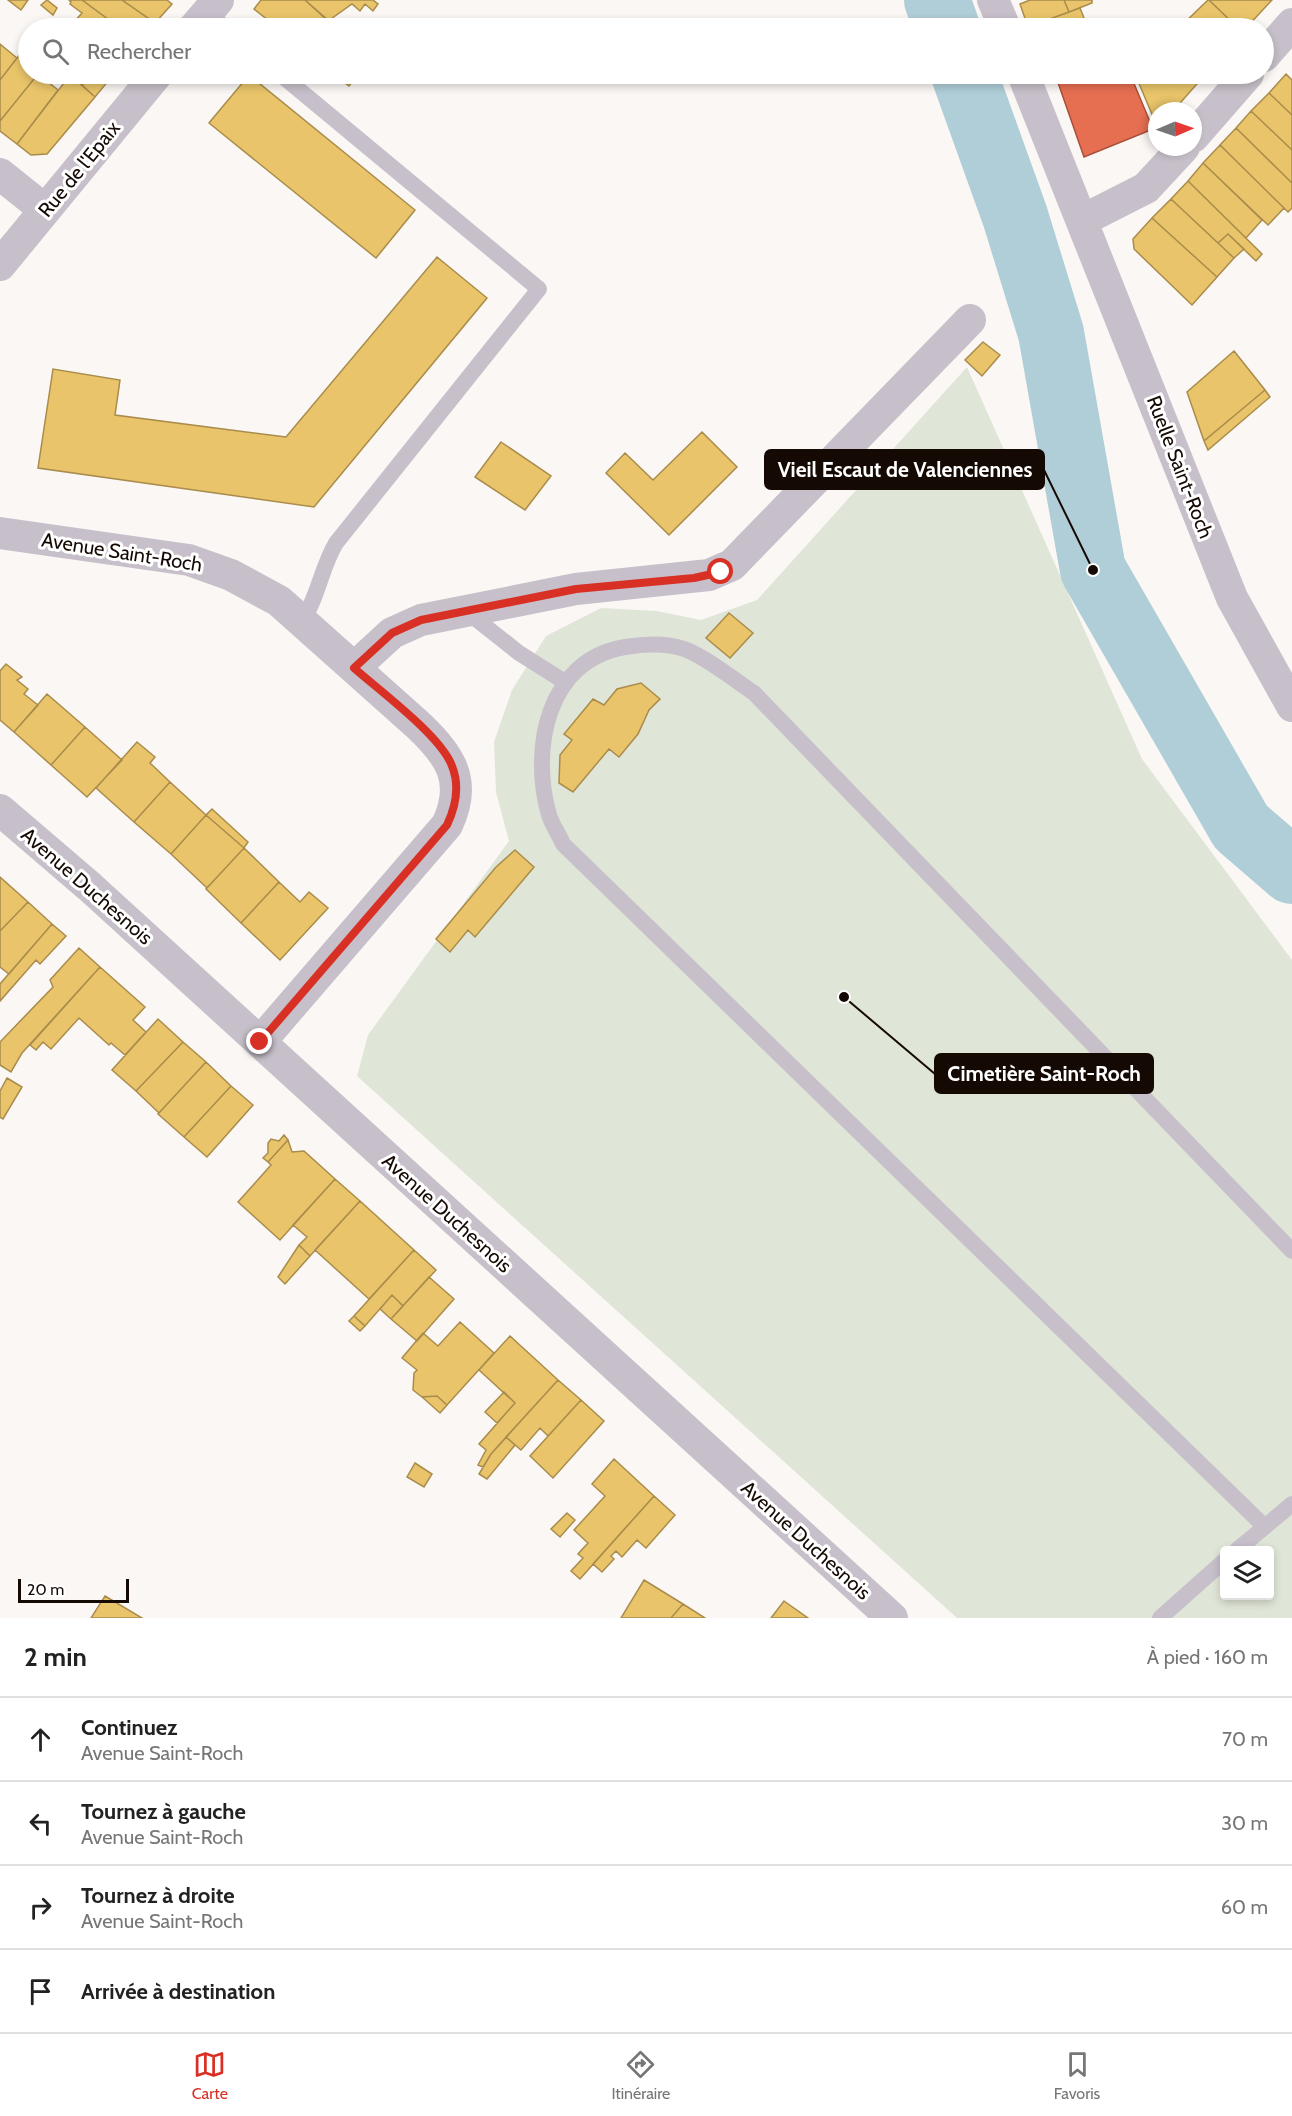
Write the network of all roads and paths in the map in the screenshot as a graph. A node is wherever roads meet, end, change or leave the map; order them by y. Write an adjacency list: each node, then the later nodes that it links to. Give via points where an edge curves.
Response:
1 (993, 0): 2 (street)
2 (1001, 18)
3 (1292, 24): 4 (street)
4 (1274, 44)
5 (149, 84): 12 (street, Rue de l'Epaix)
6 (292, 84): 18 (lane, via 539,289 336,543)
7 (1027, 84): 13 (street, Ruelle Saint-Roch)
8 (1239, 84): 9 (street)
9 (1202, 127)
10 (1176, 156): 13 (street, via 1146,188)
11 (0, 174): 12 (street)
12 (45, 210): 14 (street, Rue de l'Epaix)
13 (1083, 220): 21 (street, Ruelle Saint-Roch, via 1232,598)
14 (0, 265)
15 (970, 320): 17 (street, via 732,566 701,577 576,589)
16 (0, 533): 18 (street, Avenue Saint-Roch, via 164,555 212,566 264,591)
17 (465, 611): 19 (street, via 406,625); 20 (lane)
18 (302, 621): 19 (street, Avenue Saint-Roch)
19 (354, 668): 23 (street, Avenue Saint-Roch, via 446,755 456,779 456,802 447,825)
20 (565, 682): 24 (lane, via 587,662 609,650 662,645 686,649 754,693); 26 (lane, via 551,705 541,753 549,816 563,843)
21 (1292, 706)
22 (0, 810): 23 (street, Avenue Duchesnois)
23 (260, 1042): 29 (street, Avenue Duchesnois)
24 (1292, 1251)
25 (1292, 1504): 26 (lane)
26 (1264, 1526): 27 (lane)
27 (1242, 1546)
28 (1220, 1565): 30 (lane)
29 (892, 1618)
30 (1160, 1618)

